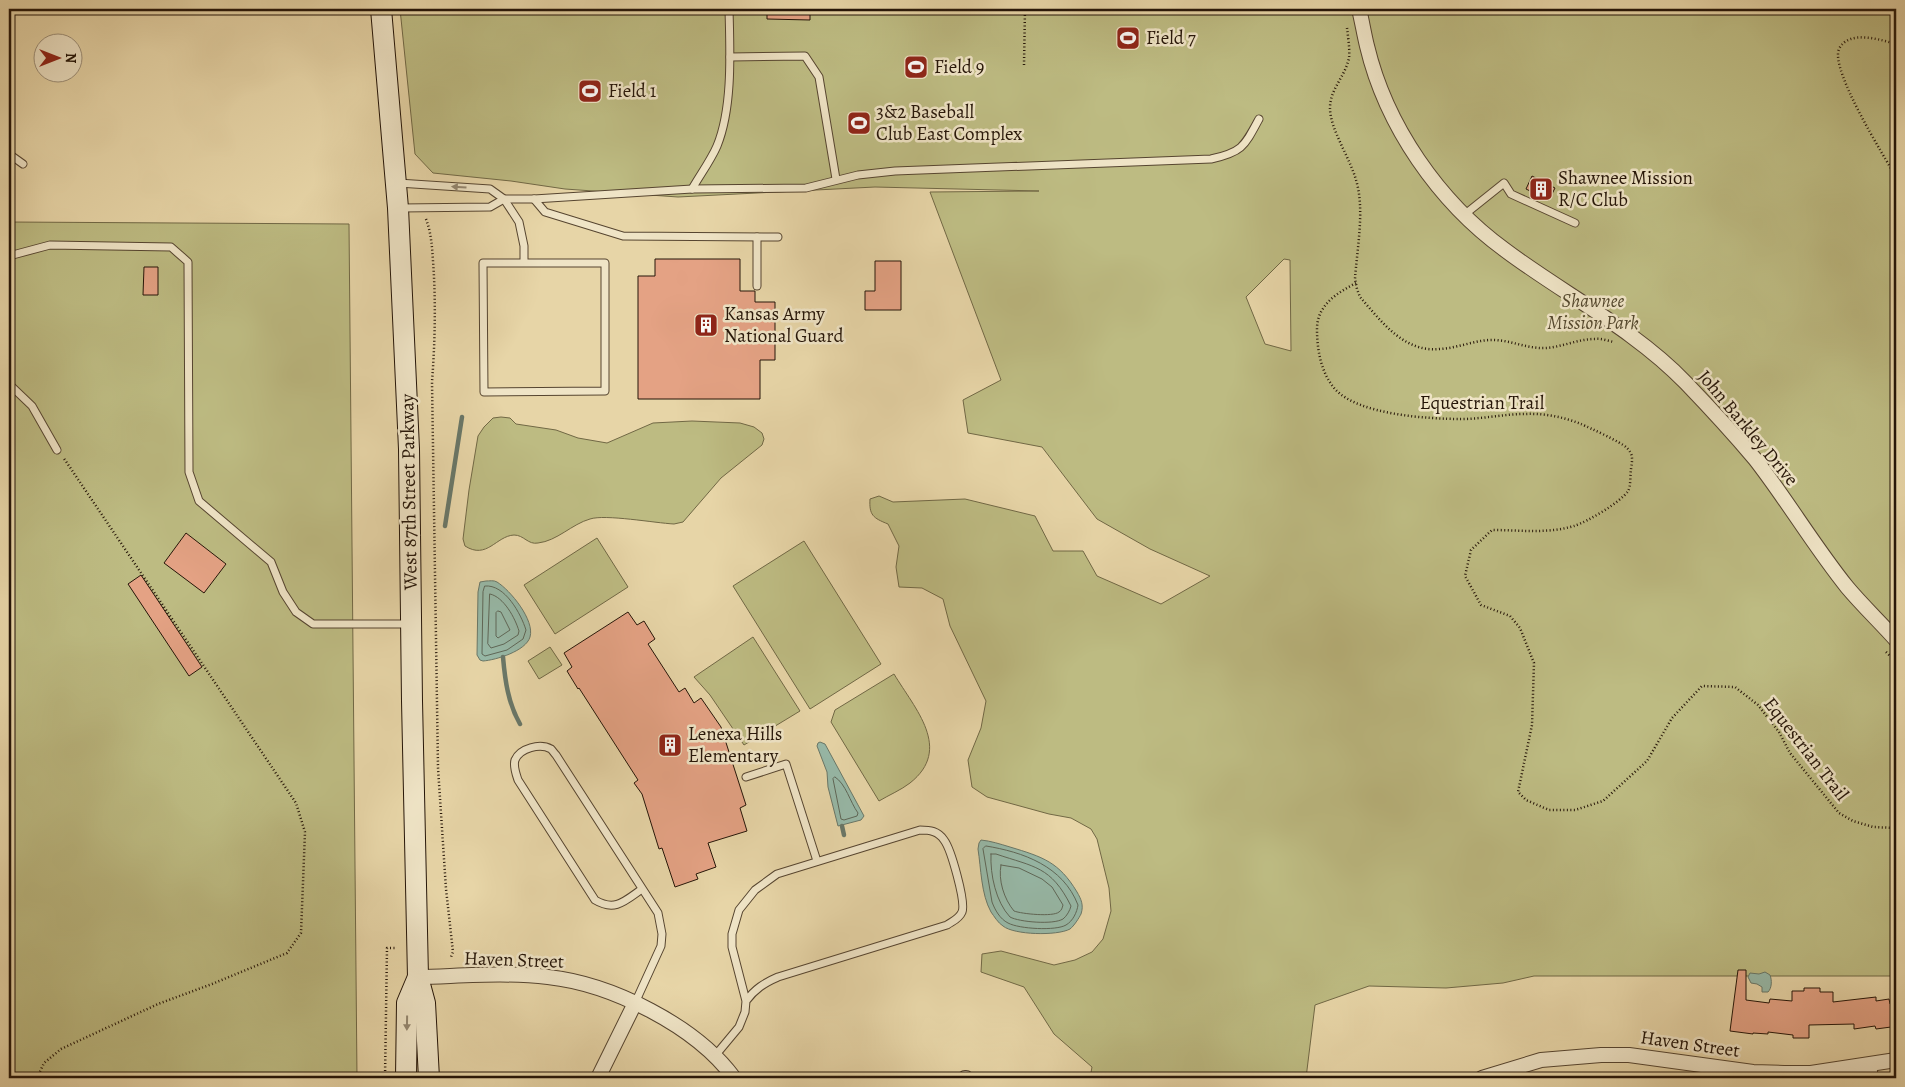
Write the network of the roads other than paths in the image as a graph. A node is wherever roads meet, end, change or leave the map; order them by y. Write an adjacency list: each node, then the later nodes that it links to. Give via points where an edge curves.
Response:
1 (381, 9): 9 (main road, West 87th Street Parkway)
2 (729, 9): 4 (lane)
3 (1359, 9): 14 (street, John Barkley Drive, via 1367,48 1381,90 1398,126 1421,165)
4 (730, 57): 8 (lane, via 805,56 820,77); 10 (lane, via 724,122 717,146)
5 (1258, 119): 8 (lane, via 1247,142 1234,154 1211,159 895,172)
6 (9, 154): 7 (lane)
7 (23, 164)
8 (836, 179): 10 (lane, via 806,188)
9 (395, 182): 11 (lane, one-way to 9, via 490,190); 13 (main road, West 87th Street Parkway)
10 (692, 189): 12 (lane)
11 (504, 199): 12 (lane); 13 (lane, via 490,207); 19 (lane, via 519,222)
12 (534, 199): 16 (lane, via 546,212 623,236)
13 (398, 208): 23 (main road, West 87th Street Parkway, via 409,449)
14 (1464, 215): 15 (lane, via 1504,184 1512,194); 24 (street, John Barkley Drive, via 1504,250 1609,320 1684,380 1756,460 1847,587)
15 (1575, 223)
16 (757, 237): 17 (lane); 20 (lane)
17 (778, 237)
18 (9, 256): 23 (lane, via 50,244 171,247 188,262 189,472 199,501 271,562 283,592 296,612 313,624)
19 (524, 263): 19 (lane, via 605,263 605,391 484,392 483,263)
20 (757, 286)
21 (9, 384): 22 (lane, via 32,406)
22 (58, 450)
23 (411, 624): 28 (main road, West 87th Street Parkway)
24 (1896, 640)
25 (746, 777): 26 (lane, via 786,764)
26 (817, 861): 29 (lane, via 777,874 766,881 740,910 732,934 732,947); 29 (lane, via 920,830 936,832 945,841 951,858 962,896 962,912 948,925 772,980 754,990)
27 (642, 889): 27 (lane, via 551,749 542,746 519,755 515,761 518,780 595,900 604,906 613,906); 30 (lane, via 658,912 662,934 661,946)
28 (418, 977): 30 (street, Haven Street, via 546,977 593,987); 34 (main road, West 87th Street Parkway, one-way to 34, via 407,1003); 35 (main road, West 87th Street Parkway, via 425,1002)
29 (746, 1001): 31 (lane, via 740,1027)
30 (635, 1003): 31 (street, Haven Street, via 663,1016); 36 (street)
31 (714, 1057): 37 (street, Haven Street)
32 (1896, 1060): 33 (street, Haven Street)
33 (1870, 1072): 38 (street, Haven Street, via 1784,1073 1629,1055 1601,1055 1540,1060)
34 (406, 1078)
35 (429, 1078)
36 (598, 1078)
37 (734, 1078)
38 (1482, 1078)

